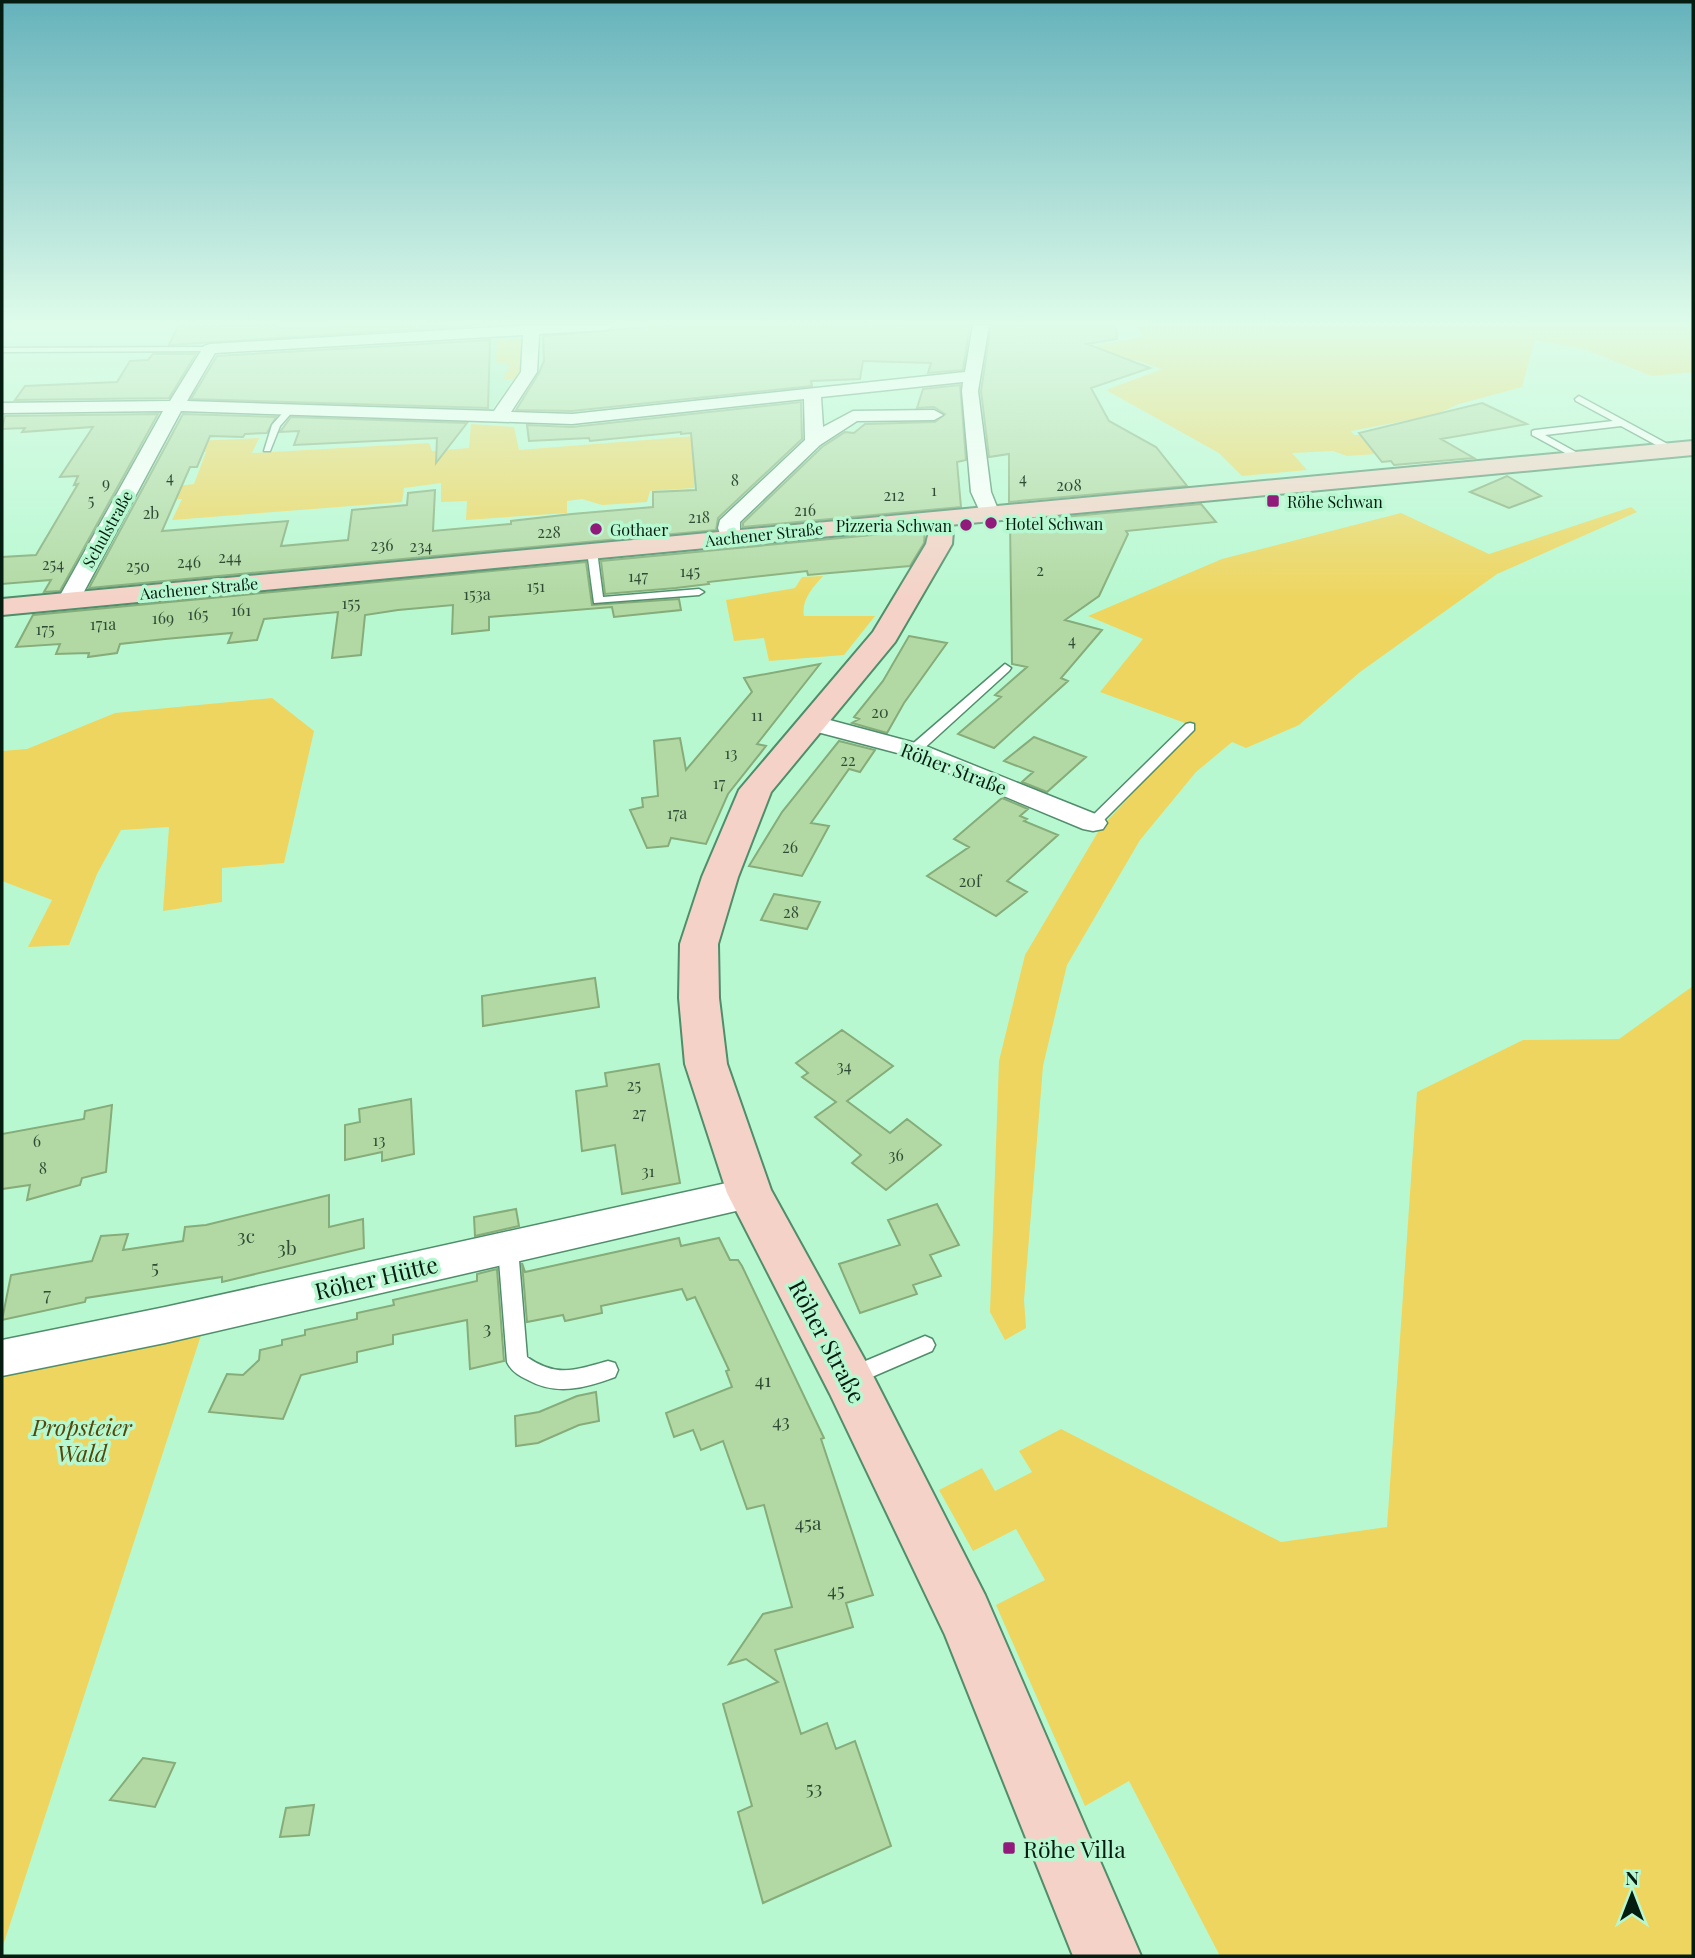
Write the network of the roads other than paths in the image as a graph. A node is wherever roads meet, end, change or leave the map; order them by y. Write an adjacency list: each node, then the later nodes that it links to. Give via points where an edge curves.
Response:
1 (169, 416): 20 (street, Schulstraße)
2 (284, 416): 12 (lane)
3 (480, 416): 9 (street)
4 (605, 416): 9 (street)
5 (816, 416): 11 (street)
6 (852, 416): 11 (street)
7 (973, 416): 15 (street, via 981,492)
8 (1611, 416): 10 (lane)
9 (499, 417)
10 (1623, 423): 13 (lane); 14 (lane, via 1535,433)
11 (814, 441): 17 (street, via 730,520)
12 (267, 449)
13 (1682, 449): 14 (main road, Aachener Straße)
14 (1580, 458): 15 (main road, Aachener Straße)
15 (989, 512): 16 (main road, Aachener Straße)
16 (932, 518): 17 (main road, Aachener Straße); 23 (main road, Röher Straße, via 941,531 939,544 899,613)
17 (730, 538): 18 (main road, Aachener Straße)
18 (592, 551): 19 (lane, via 598,601); 20 (main road, Aachener Straße)
19 (699, 592)
20 (68, 601): 21 (main road, Aachener Straße)
21 (2, 607)
22 (1005, 668): 25 (lane)
23 (811, 723): 25 (street, Röher Straße); 27 (main road, Röher Straße, via 755,790 699,944 706,1064)
24 (1190, 727): 26 (lane)
25 (914, 750): 26 (street, Röher Straße)
26 (1093, 823)
27 (749, 1194): 28 (street, Röher Hütte); 32 (main road, Röher Straße)
28 (508, 1248): 30 (street, Röher Hütte); 31 (lane, via 517,1362 539,1378 570,1381)
29 (925, 1345): 32 (lane)
30 (2, 1358)
31 (608, 1370)
32 (848, 1378): 33 (main road, Röher Straße, via 965,1615)
33 (1107, 1956)

